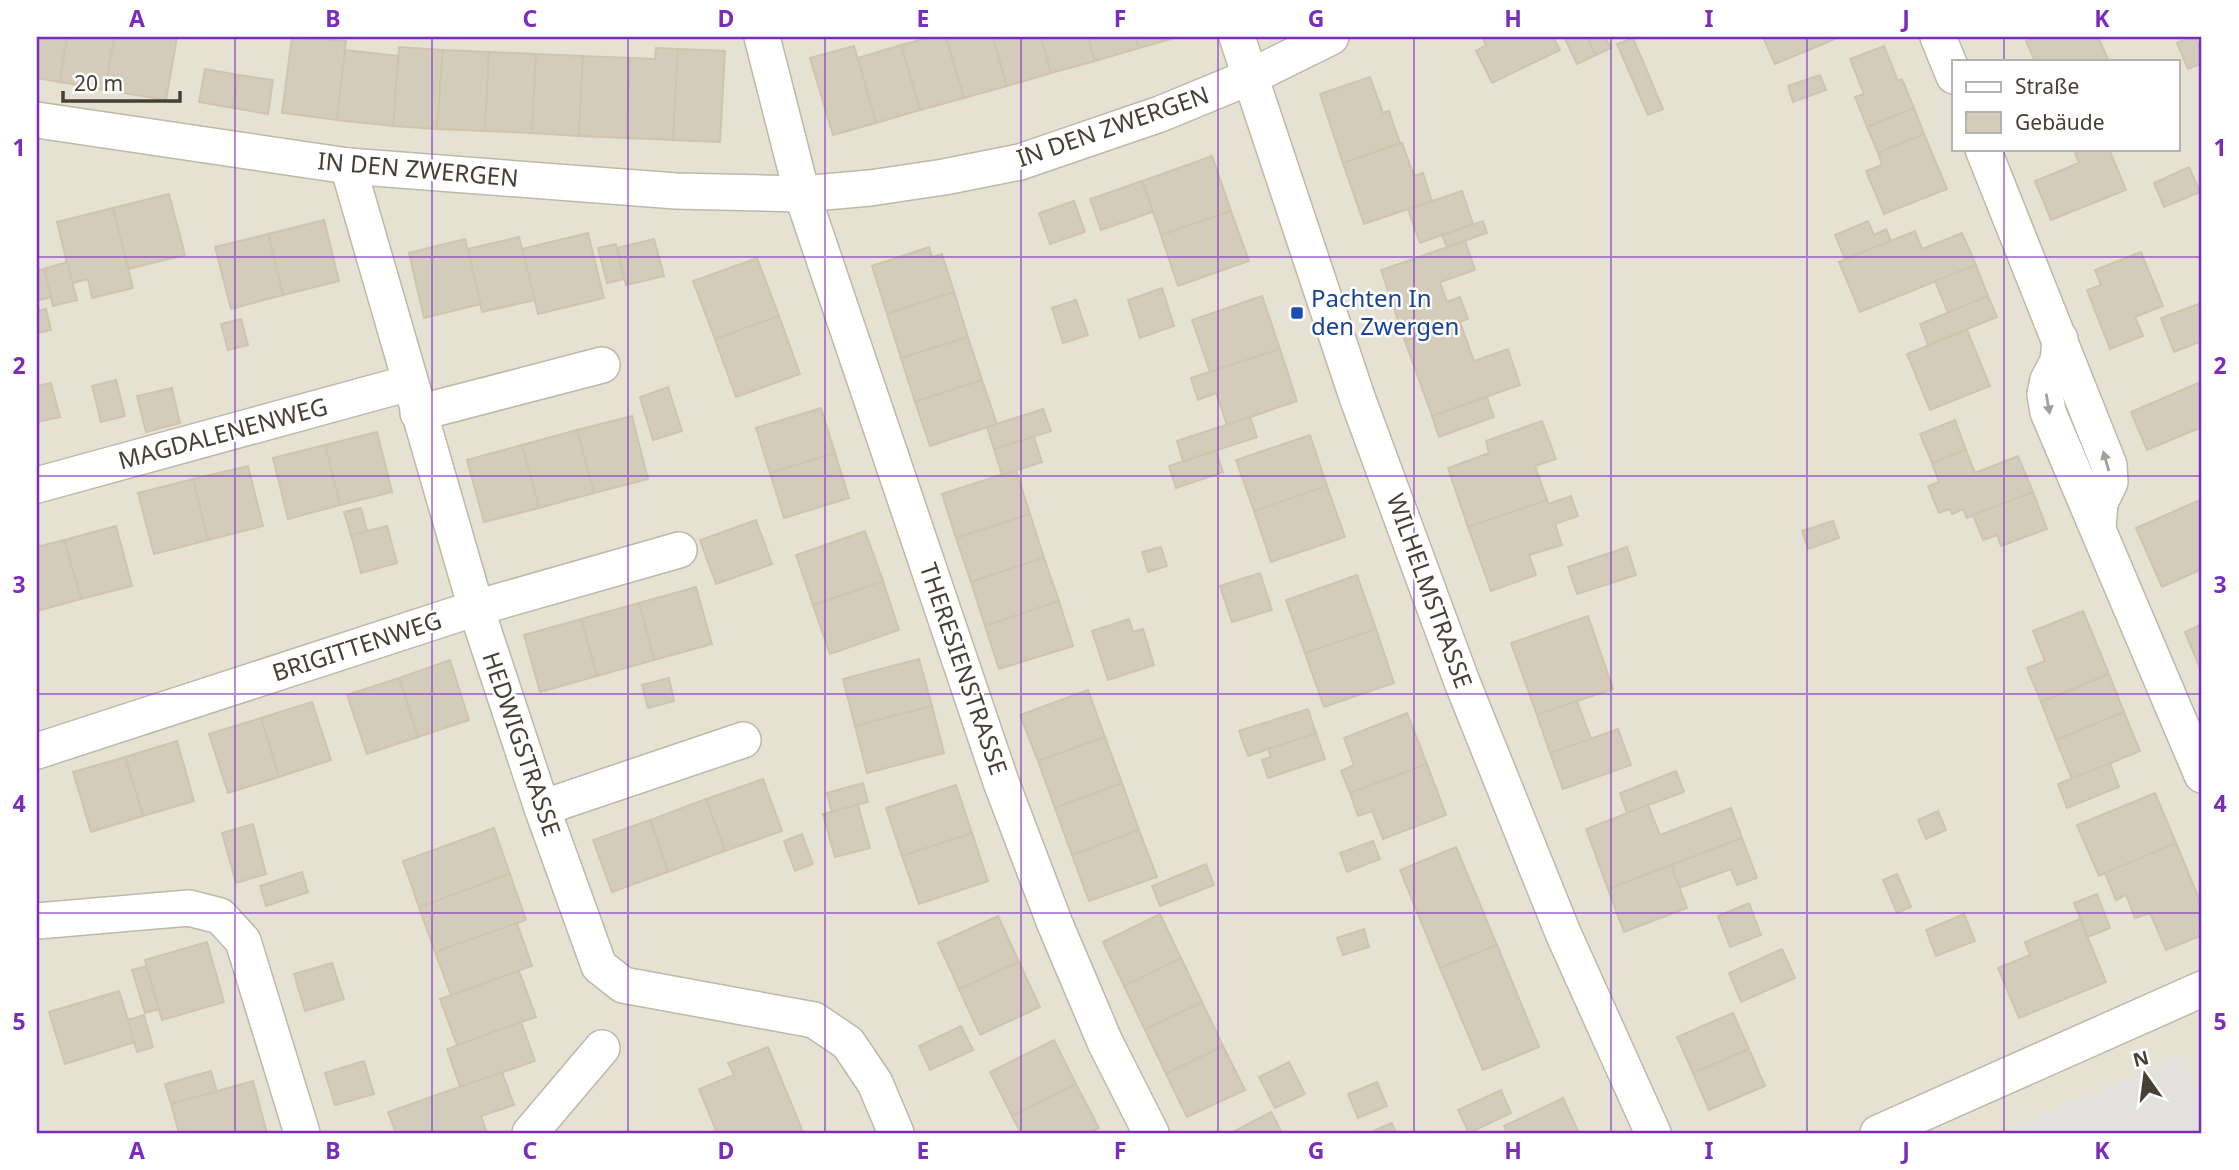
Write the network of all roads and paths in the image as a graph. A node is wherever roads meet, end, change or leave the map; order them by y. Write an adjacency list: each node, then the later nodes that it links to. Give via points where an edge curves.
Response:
1 (762, 37): 10 (street)
2 (1237, 37): 6 (street, WILHELMSTRASSE)
3 (1331, 37): 6 (street, IN DEN ZWERGEN)
4 (1938, 37): 5 (street)
5 (1952, 71)
6 (1251, 77): 10 (street, IN DEN ZWERGEN, via 1103,136 1020,162 882,186); 27 (street, WILHELMSTRASSE, via 1357,397 1462,682 1563,933)
7 (37, 120): 9 (street, IN DEN ZWERGEN)
8 (1983, 150): 18 (street, via 2109,465 2110,482 2100,503 2098,527)
9 (348, 166): 10 (street, IN DEN ZWERGEN, via 676,191); 12 (street, HEDWIGSTRASSE)
10 (802, 194): 26 (street, THERESIENSTRASSE, via 1001,782 1105,1042)
11 (602, 365): 12 (street, MAGDALENENWEG)
12 (414, 398): 13 (street, MAGDALENENWEG); 15 (street, HEDWIGSTRASSE)
13 (37, 485)
14 (680, 550): 15 (street, BRIGITTENWEG)
15 (476, 608): 17 (street, BRIGITTENWEG); 19 (street, HEDWIGSTRASSE)
16 (743, 740): 19 (street)
17 (37, 751)
18 (2202, 775)
19 (542, 808): 25 (street, HEDWIGSTRASSE, via 599,966 623,985 814,1020 848,1043 875,1083)
20 (37, 921): 23 (street, via 190,908 220,916 243,941)
21 (2202, 989): 28 (street)
22 (602, 1048): 24 (street)
23 (302, 1133)
24 (530, 1133)
25 (896, 1133)
26 (1150, 1133)
27 (1653, 1133)
28 (1878, 1133)

